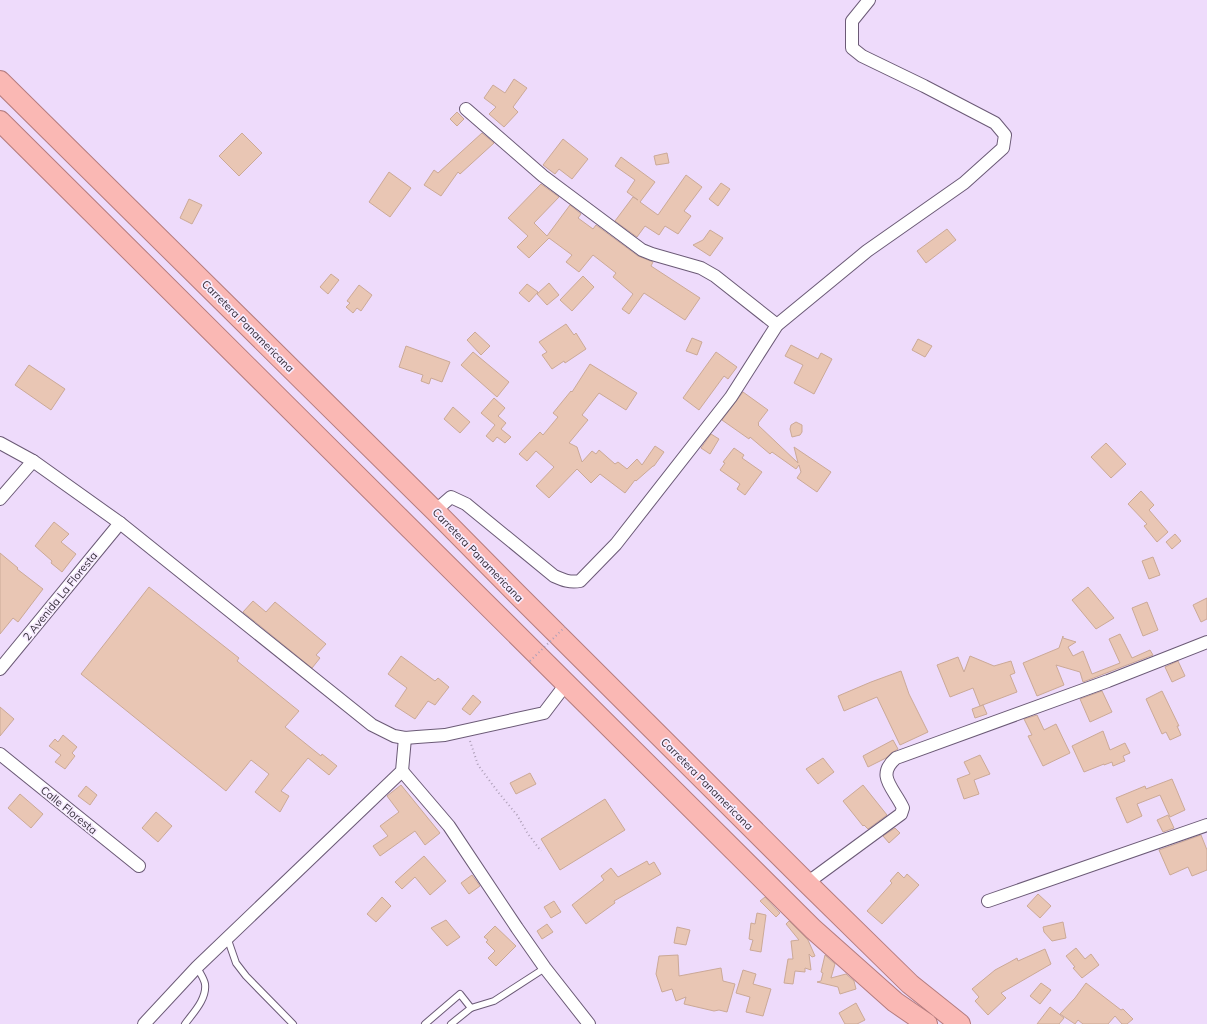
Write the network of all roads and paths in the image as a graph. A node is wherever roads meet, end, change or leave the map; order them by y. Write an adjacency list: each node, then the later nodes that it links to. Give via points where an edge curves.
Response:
1 (869, 0): 5 (street, via 852,21 852,48 862,56 995,123 1005,135 1003,148 964,183 867,251)
2 (0, 81): 10 (highway, Carretera Panamericana)
3 (466, 109): 5 (street, via 542,176 642,250 701,268 716,276)
4 (0, 121): 6 (highway)
5 (777, 325): 10 (street, via 731,397 616,544 580,581 573,582 554,576 466,504 451,497)
6 (320, 439): 10 (highway, via 342,454 421,525 428,524); 12 (highway)
7 (0, 443): 8 (street)
8 (33, 461): 9 (street); 11 (street)
9 (0, 499)
10 (435, 511): 13 (highway, Carretera Panamericana)
11 (120, 523): 17 (street, 2 Avenida La Floresta); 20 (street, via 372,725 394,736)
12 (435, 554): 13 (highway, via 426,538 427,530 432,526 444,533 493,582); 18 (highway)
13 (517, 594): 26 (highway, Carretera Panamericana)
14 (565, 627): 16 (path, bridge)
15 (1207, 642): 26 (street, via 896,758 886,770 886,779 903,808 901,814)
16 (530, 661)
17 (0, 669)
18 (566, 684): 19 (street, via 544,713); 38 (highway, via 813,929 895,1002)
19 (466, 730): 20 (street, via 445,735); 24 (path, via 478,765)
20 (405, 738): 22 (street)
21 (0, 754): 25 (street, Calle Floresta)
22 (402, 771): 28 (street); 30 (street, via 449,826)
23 (1207, 824): 27 (street)
24 (542, 851)
25 (139, 866)
26 (807, 883): 39 (highway, Carretera Panamericana, via 910,984)
27 (988, 901)
28 (227, 937): 29 (street); 34 (lane, via 236,963)
29 (197, 967): 32 (street); 33 (lane, via 204,983 203,995 198,1007)
30 (545, 968): 31 (lane, via 494,1001); 37 (street)
31 (470, 1008): 35 (lane, via 460,994); 36 (lane)
32 (144, 1024)
33 (185, 1024)
34 (293, 1024)
35 (425, 1024)
36 (451, 1024)
37 (589, 1024)
38 (927, 1024)
39 (960, 1024)

